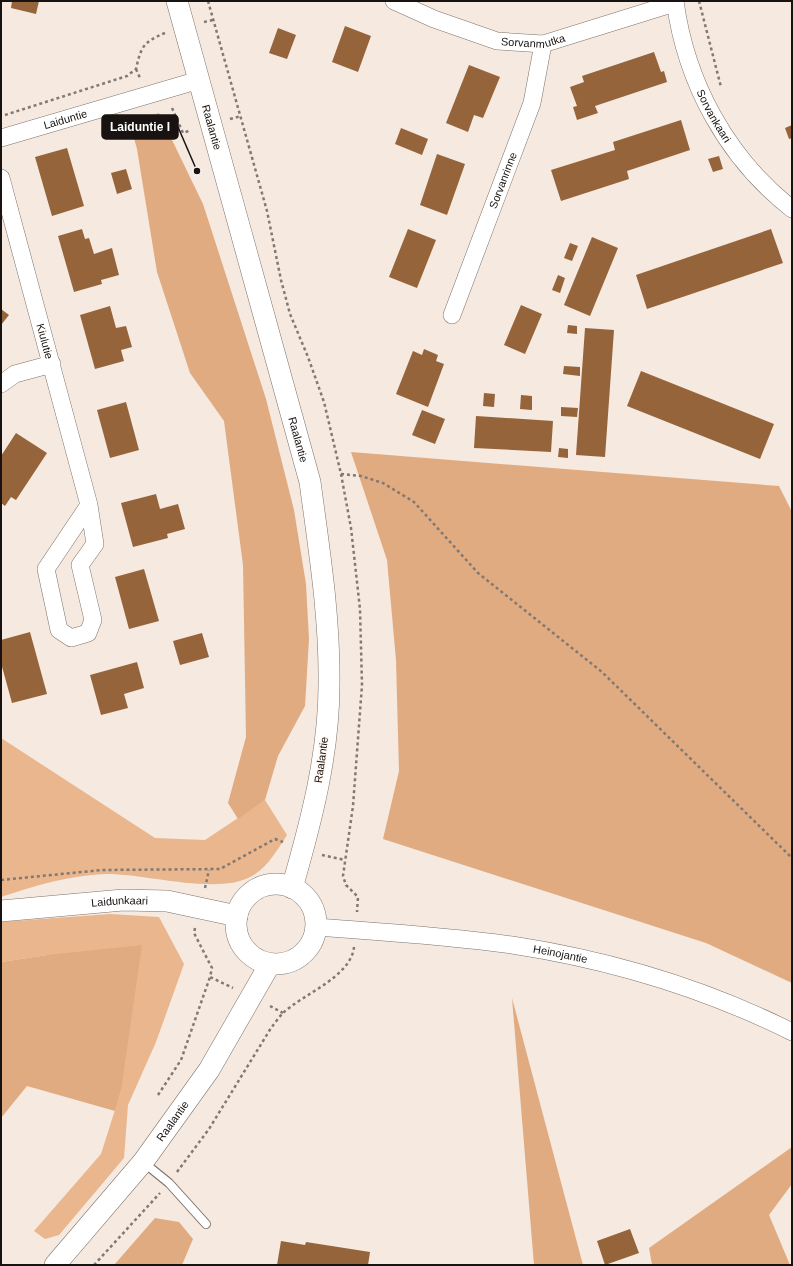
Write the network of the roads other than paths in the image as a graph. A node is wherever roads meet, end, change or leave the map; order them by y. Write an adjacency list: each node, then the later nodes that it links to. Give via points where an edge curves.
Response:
1 (177, 1): 5 (street, Raalantie)
2 (394, 1): 4 (street, Sorvanmutka, via 434,19 497,40)
3 (675, 2): 4 (street, Sorvanmutka); 8 (street, Sorvankaari, via 683,42 708,108 728,143 748,168)
4 (543, 44): 9 (street, Sorvanrinne, via 532,103)
5 (199, 80): 6 (street, Laiduntie); 13 (street, Raalantie, via 310,482 327,611 329,685 322,768)
6 (1, 138)
7 (1, 178): 10 (street, Kiulutie)
8 (792, 209)
9 (452, 315)
10 (52, 364): 11 (street, via 15,374); 12 (street, Kiulutie)
11 (1, 384)
12 (89, 505): 12 (street, Kiulutie, via 95,544 80,565 93,620 88,633 71,638 59,630 46,569)
13 (292, 888): 15 (street, via 273,884 261,887 243,902); 16 (street, via 305,897 312,906 316,916)
14 (1, 911): 15 (street, Laidunkaari, via 123,900 167,901)
15 (236, 916): 17 (street, via 239,940 257,960)
16 (316, 927): 17 (street, via 314,938 301,956 281,964); 18 (street, Heinojantie, via 513,945 613,965 687,986 755,1013)
17 (270, 964): 19 (street, Raalantie, via 209,1070)
18 (792, 1032)
19 (143, 1162): 20 (lane, via 168,1183); 21 (street, Raalantie)
20 (206, 1224)
21 (55, 1265)

